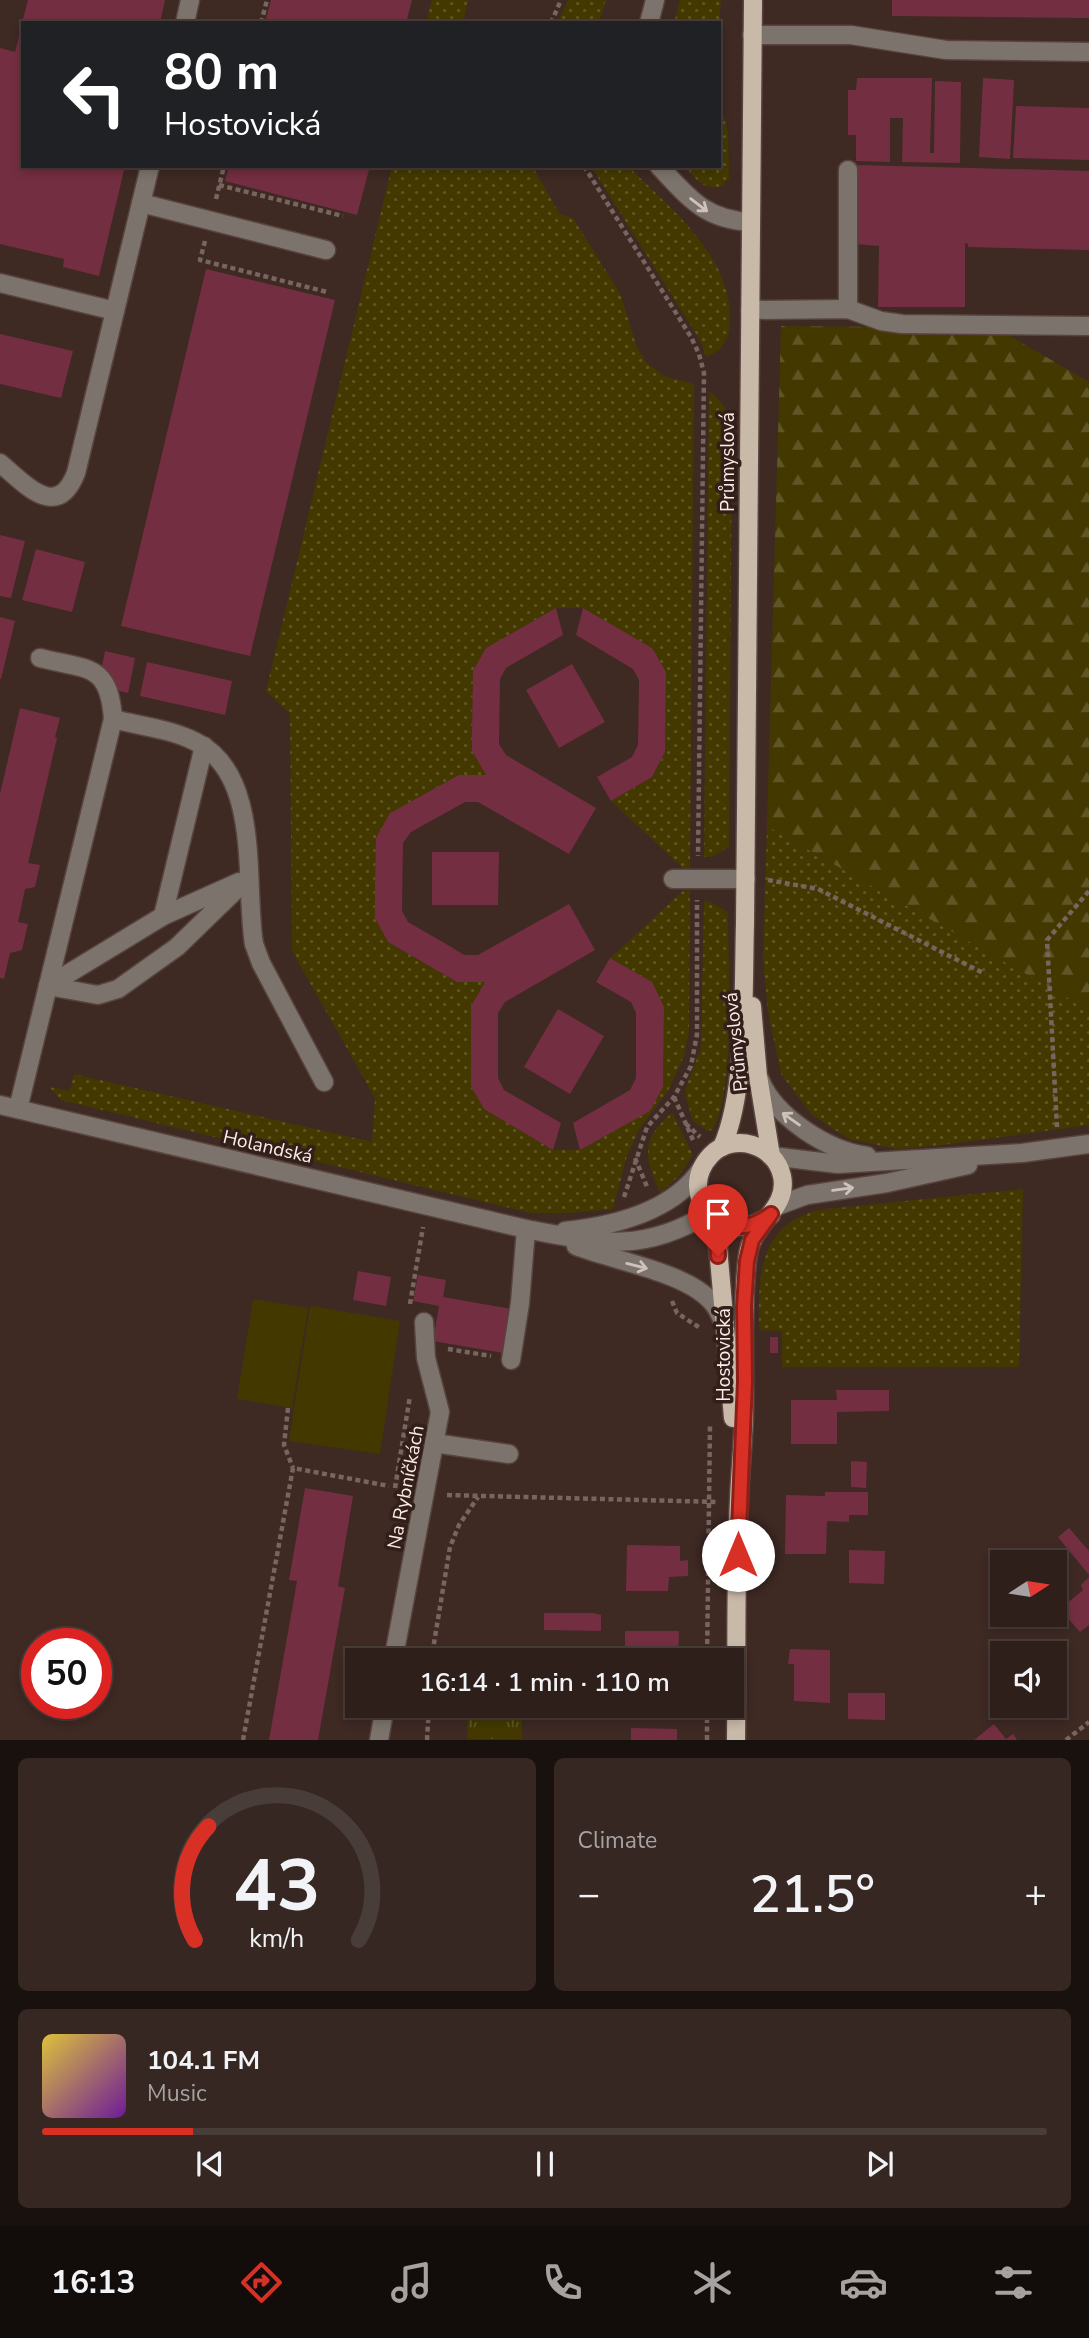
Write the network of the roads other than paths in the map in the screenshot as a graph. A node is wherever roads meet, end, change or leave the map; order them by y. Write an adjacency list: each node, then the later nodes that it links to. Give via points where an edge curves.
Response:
1 (190, 0): 4 (street)
2 (655, 0): 5 (street)
3 (752, 0): 6 (main road, Průmyslová)
4 (185, 21)
5 (650, 21)
6 (752, 35): 7 (street, via 851,35 946,50); 12 (main road, Průmyslová)
7 (1089, 52)
8 (150, 168): 11 (street)
9 (662, 168): 12 (street, one-way to 12, via 702,209 723,219)
10 (848, 170): 15 (street)
11 (141, 203): 13 (street); 17 (street)
12 (750, 222): 16 (main road, Průmyslová)
13 (326, 250)
14 (0, 283): 17 (street)
15 (848, 309): 16 (street); 18 (street, via 902,324)
16 (750, 310): 25 (main road, Průmyslová)
17 (115, 311): 19 (street, via 76,472 65,494 44,496)
18 (1089, 326)
19 (0, 463)
20 (40, 658): 21 (street, via 100,677 107,685)
21 (113, 719): 22 (street); 28 (street)
22 (204, 746): 23 (street, via 226,769 239,796); 26 (street)
23 (248, 878): 26 (street); 28 (street, via 183,942 118,989 98,995); 30 (street, via 254,944)
24 (673, 879): 25 (street)
25 (746, 879): 27 (main road, Průmyslová)
26 (163, 916): 28 (street)
27 (746, 924): 29 (main road, Průmyslová); 33 (main road, Průmyslová, via 738,1075 732,1121)
28 (48, 986): 31 (street)
29 (758, 1076): 35 (main road, Průmyslová); 36 (street, one-way to 29, via 862,1156 818,1138 777,1109)
30 (324, 1082)
31 (9, 1107): 40 (street, Holandská)
32 (1089, 1144): 34 (street)
33 (722, 1147): 35 (main road, via 748,1143); 37 (main road)
34 (1022, 1153): 36 (street); 38 (street, one-way to 34, via 821,1192 887,1183)
35 (771, 1156): 36 (street, via 824,1164); 38 (main road, Hostovická, via 783,1185)
36 (898, 1160)
37 (702, 1168): 39 (main road, Hostovická, via 698,1188); 40 (street, Holandská, via 688,1185 656,1206 618,1222 563,1231)
38 (774, 1210): 39 (main road, via 755,1225 737,1227); 46 (main road, Hostovická, via 752,1240 747,1261)
39 (710, 1214): 40 (street, Holandská, via 669,1234 616,1243); 42 (main road, Hostovická, via 717,1236)
40 (526, 1229): 42 (street, Holandská, one-way to 42, via 691,1285 713,1303); 43 (street)
41 (424, 1322): 44 (street, Na Rybníčkách, via 423,1344 440,1412)
42 (726, 1330): 46 (main road, Hostovická)
43 (511, 1360)
44 (434, 1443): 45 (street); 47 (street, Na Rybníčkách)
45 (509, 1454)
46 (739, 1502): 50 (main road, Hostovická)
47 (395, 1648)
48 (383, 1718): 49 (street)
49 (379, 1740)
50 (736, 1740)

